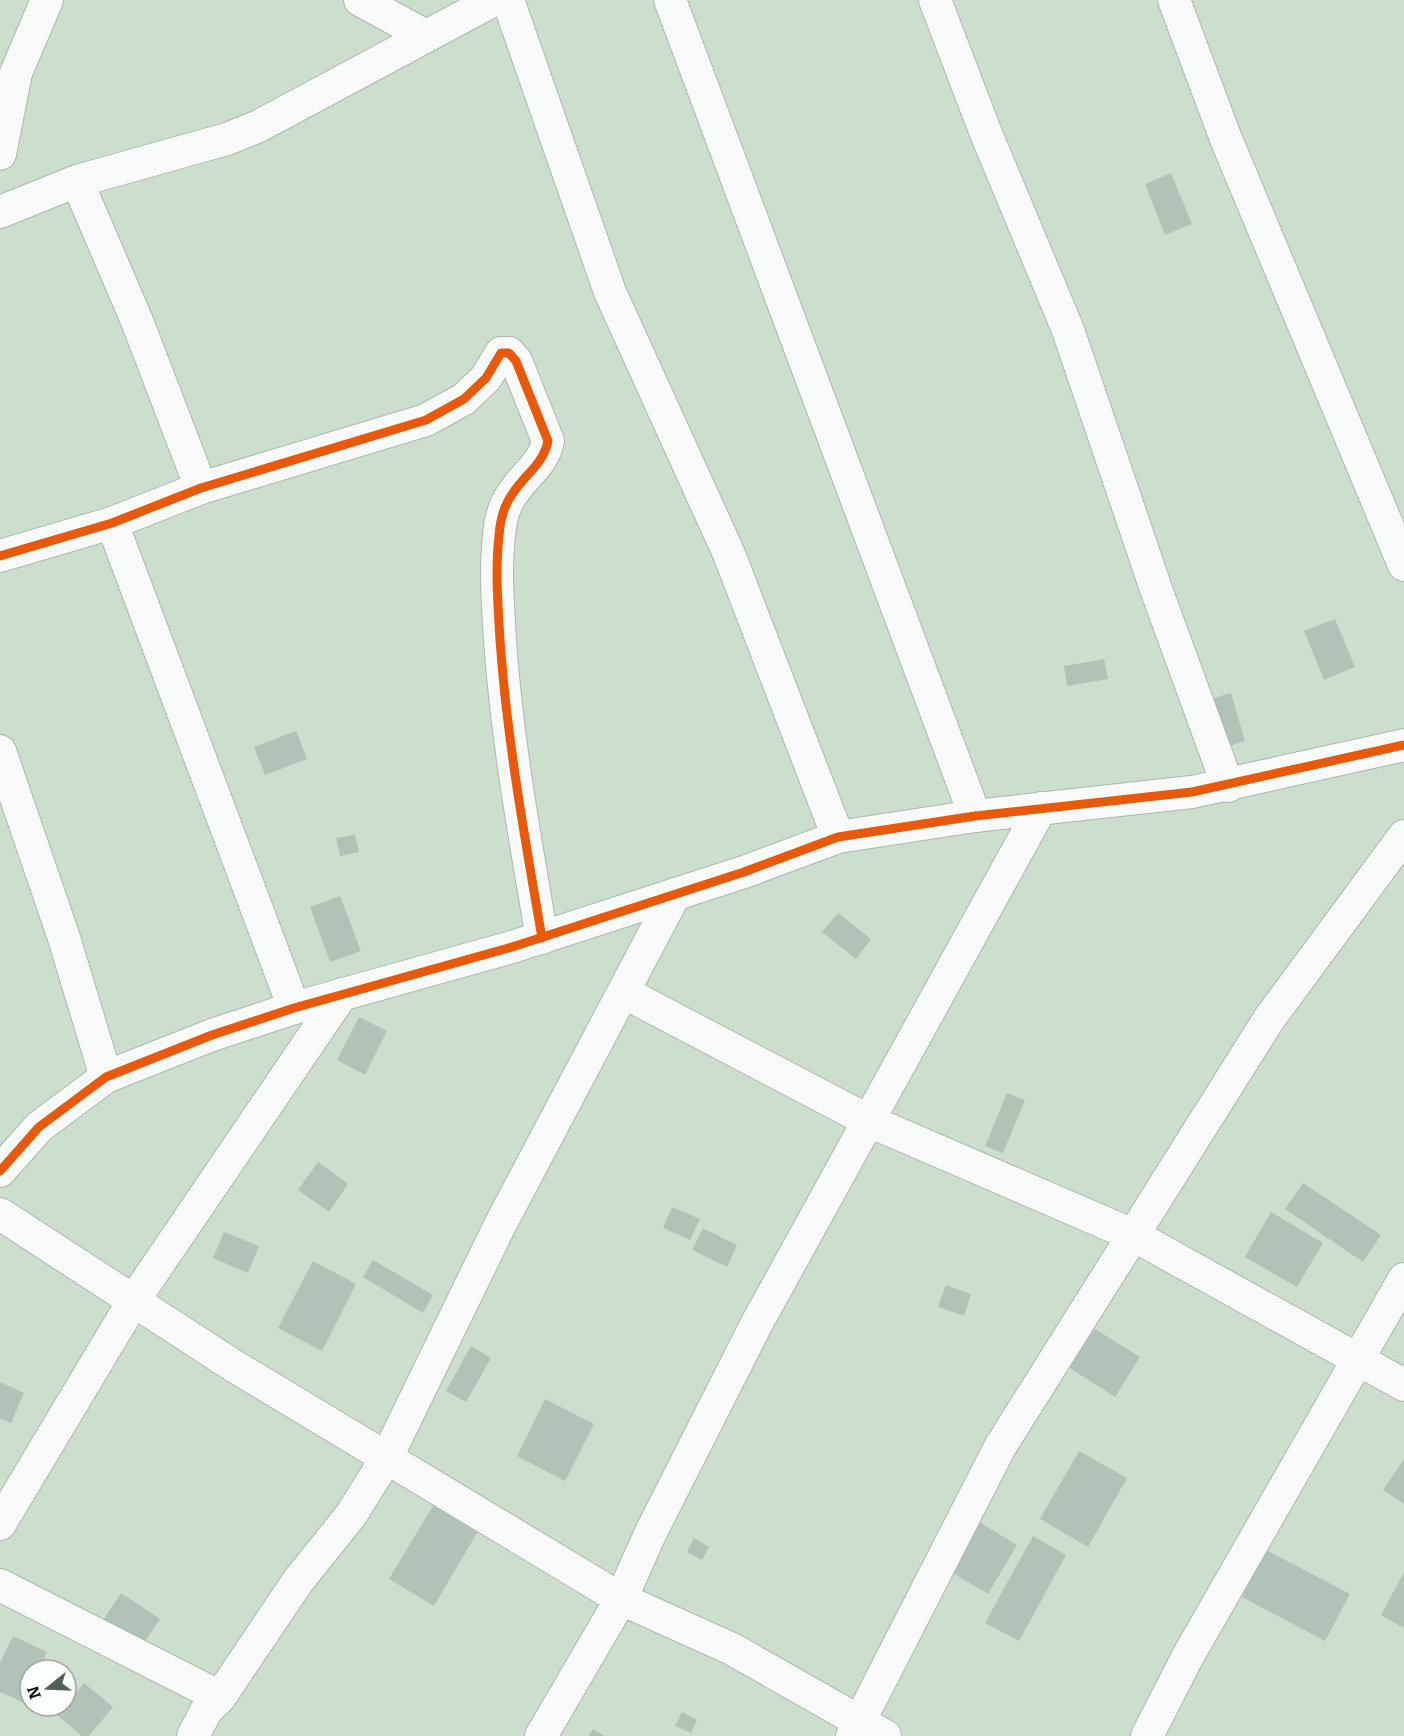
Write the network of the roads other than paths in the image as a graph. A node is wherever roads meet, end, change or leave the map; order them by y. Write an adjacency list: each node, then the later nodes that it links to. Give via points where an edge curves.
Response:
1 (47, 0): 9 (street, via 16,73)
2 (360, 0): 8 (street)
3 (494, 0): 8 (street)
4 (508, 0): 22 (street, via 610,292 729,555)
5 (670, 0): 20 (street)
6 (934, 0): 18 (street, via 1068,330 1155,590)
7 (1174, 0): 15 (street, via 1226,139)
8 (426, 36): 10 (street, via 259,126 227,139)
9 (0, 154)
10 (77, 181): 11 (street); 12 (street, via 137,321)
11 (0, 212)
12 (201, 488): 13 (street); 24 (street, via 426,420 464,399 486,378 501,353 509,353 516,361 548,441 545,453 513,492 503,512 498,594 504,696)
13 (112, 523): 14 (street); 27 (street)
14 (0, 556)
15 (1404, 565)
16 (1400, 750): 18 (street)
17 (0, 751): 28 (street, via 64,938)
18 (1228, 786): 19 (street)
19 (1041, 808): 20 (street); 29 (street)
20 (975, 816): 22 (street)
21 (1404, 836): 32 (street, via 1269,1019)
22 (838, 837): 23 (street)
23 (675, 894): 24 (street); 25 (street)
24 (542, 938): 26 (street)
25 (625, 993): 29 (street); 37 (street, via 500,1224)
26 (342, 994): 27 (street); 34 (street)
27 (294, 1008): 28 (street)
28 (106, 1077): 30 (street, via 39,1127)
29 (869, 1121): 32 (street); 40 (street, via 751,1333)
30 (0, 1171)
31 (0, 1214): 34 (street)
32 (1133, 1235): 35 (street); 42 (street, via 1000,1447)
33 (1404, 1279): 35 (street)
34 (134, 1300): 37 (street); 38 (street)
35 (1356, 1359): 36 (street); 45 (street)
36 (1404, 1385)
37 (386, 1459): 40 (street); 41 (street, via 351,1515 298,1581)
38 (0, 1524)
39 (0, 1585): 41 (street)
40 (621, 1599): 42 (street, via 732,1649); 44 (street)
41 (220, 1697): 43 (street, via 206,1711)
42 (866, 1731)
43 (193, 1736)
44 (541, 1736)
45 (1147, 1736)

